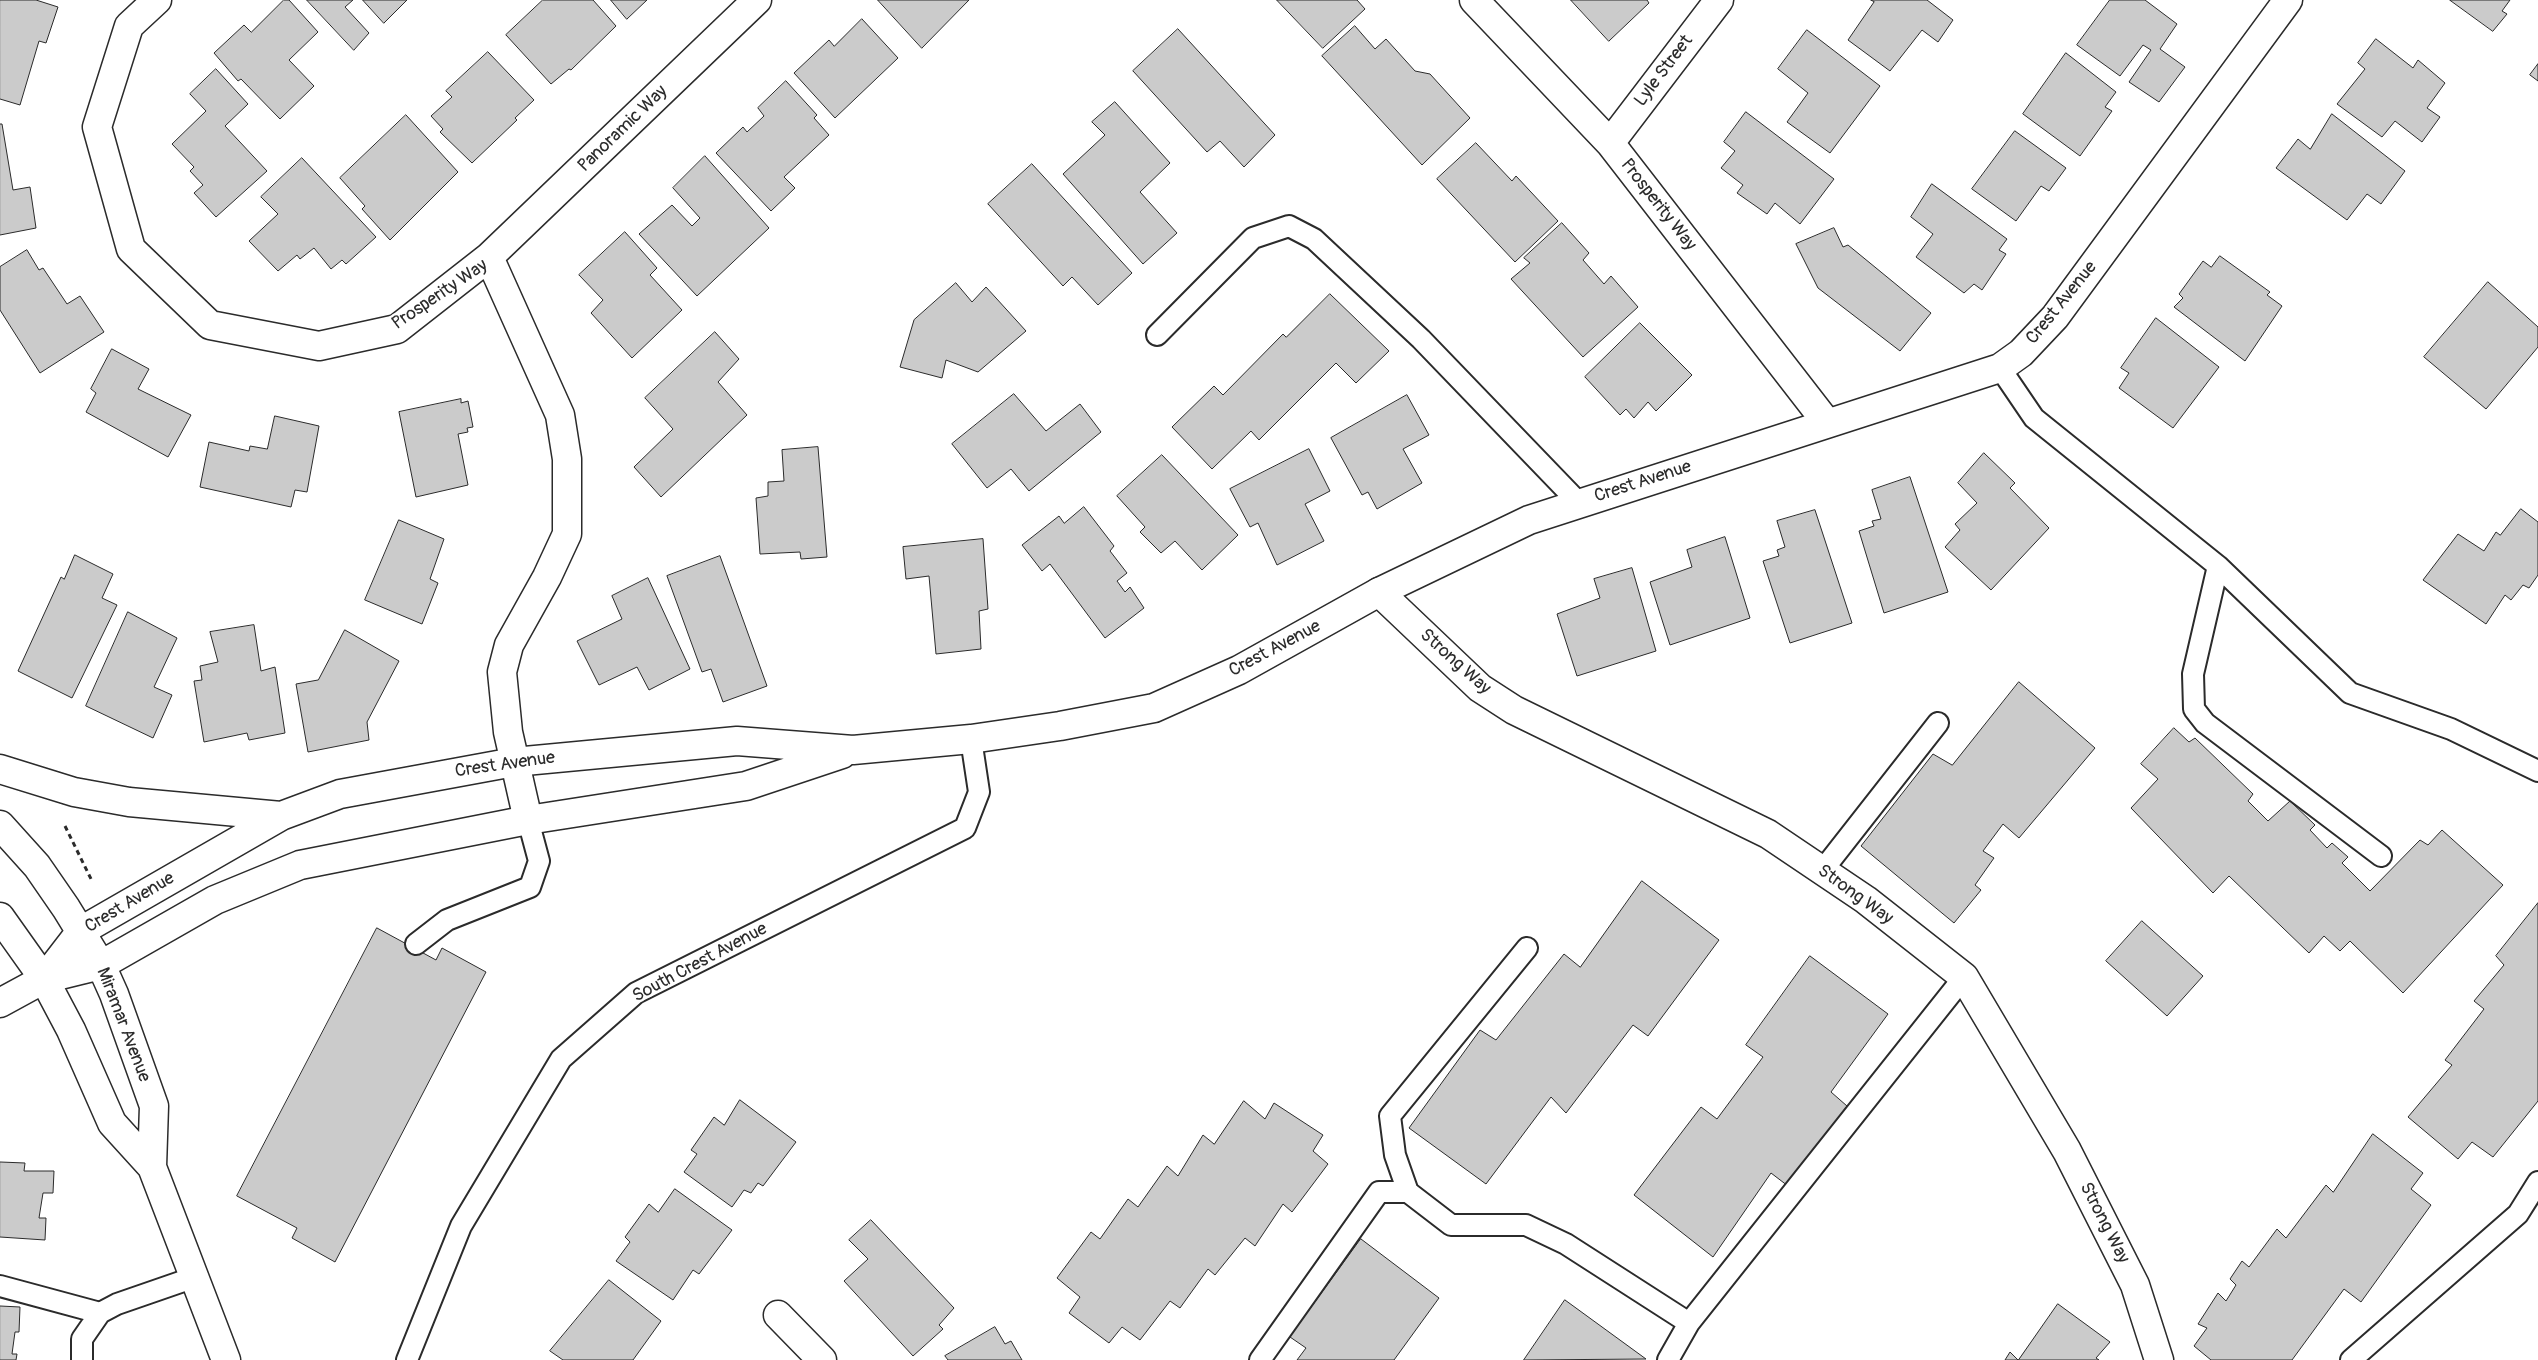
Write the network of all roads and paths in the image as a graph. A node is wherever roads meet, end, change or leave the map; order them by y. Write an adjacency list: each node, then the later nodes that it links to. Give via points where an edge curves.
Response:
1 (157, 0): 7 (street, Prosperity Way, via 129,26 97,127 131,249 210,325 318,346 397,328)
2 (757, 0): 7 (street, Panoramic Way)
3 (1474, 0): 6 (street, Prosperity Way)
4 (1719, 0): 6 (street, Lyle Street)
5 (2288, 0): 9 (street, Crest Avenue, via 2055,317 2021,353)
6 (1610, 143): 10 (street, Prosperity Way)
7 (489, 257): 17 (street, Prosperity Way, via 560,415 567,459 568,534 509,644 502,672)
8 (1157, 336): 11 (lane, via 1254,238 1289,226 1314,239 1421,339)
9 (2000, 368): 10 (street, Crest Avenue); 12 (lane, via 2034,418)
10 (1827, 423): 11 (street, Crest Avenue)
11 (1579, 503): 13 (street, Crest Avenue, via 1529,520)
12 (2218, 566): 19 (lane, via 2350,693 2451,729); 24 (lane, via 2193,674 2194,709 2205,723)
13 (1379, 592): 15 (street, Crest Avenue, via 1239,670 1154,708 1060,726); 25 (street, Strong Way, via 1480,688 1514,710 1768,834)
14 (1938, 723): 25 (lane)
15 (971, 738): 16 (street, Crest Avenue); 45 (lane, South Crest Avenue, via 979,792 964,828 636,993 561,1059 461,1226)
16 (853, 750): 17 (street, Crest Avenue, via 737,741); 22 (street, Crest Avenue, via 746,786)
17 (514, 762): 20 (street, Crest Avenue, via 340,794); 22 (street, Prosperity Way)
18 (0, 769): 20 (street, via 74,792 129,802)
19 (2538, 771)
20 (280, 816): 28 (street, Crest Avenue)
21 (67, 818): 26 (path, via 65,825)
22 (528, 820): 29 (lane, via 539,861 530,887 447,920); 31 (street, Crest Avenue, via 300,865 216,900)
23 (0, 825): 28 (street, Miramar Avenue, via 37,866)
24 (2381, 856)
25 (1822, 871): 32 (street, Strong Way, via 1866,900)
26 (93, 884)
27 (0, 917): 33 (street, Miramar Avenue)
28 (81, 931): 31 (street, Miramar Avenue); 33 (street, Crest Avenue)
29 (416, 944)
30 (1527, 948): 37 (lane, via 1390,1116 1395,1155)
31 (101, 965): 33 (street, Crest Avenue); 35 (street, Miramar Avenue, via 154,1106)
32 (1964, 977): 42 (lane); 49 (street, Strong Way, via 2067,1151 2135,1286)
33 (44, 979): 34 (street); 35 (street, Miramar Avenue, via 71,1030 112,1124)
34 (0, 1003)
35 (152, 1167): 38 (street, Miramar Avenue)
36 (2538, 1182): 50 (lane, via 2518,1214)
37 (1408, 1192): 42 (lane, via 1451,1225 1526,1225 1566,1244); 47 (lane, via 1379,1192)
38 (195, 1276): 40 (lane); 44 (street, Miramar Avenue)
39 (0, 1286): 40 (lane)
40 (100, 1313): 43 (lane, via 82,1339)
41 (778, 1315): 46 (street)
42 (1689, 1322): 48 (lane)
43 (82, 1360)
44 (226, 1360)
45 (407, 1360)
46 (822, 1360)
47 (1260, 1360)
48 (1668, 1360)
49 (2160, 1360)
50 (2351, 1360)

